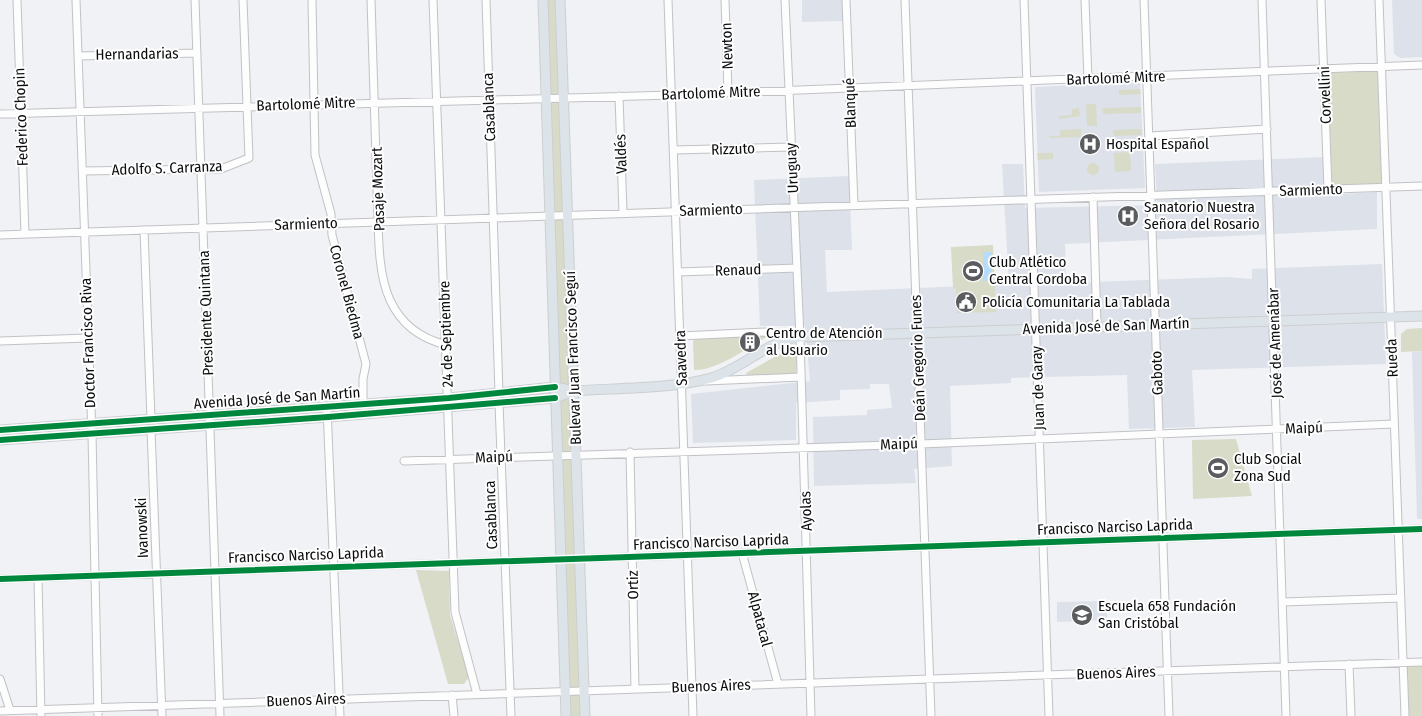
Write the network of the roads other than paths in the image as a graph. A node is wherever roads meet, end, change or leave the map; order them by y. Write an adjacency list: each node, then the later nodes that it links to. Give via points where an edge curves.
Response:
1 (17, 0): 46 (street, Federico Chopin)
2 (76, 0): 23 (street, Doctor Francisco Riva)
3 (195, 0): 22 (street, Presidente Quintana)
4 (243, 0): 43 (street)
5 (312, 0): 42 (street, Coronel Biedma)
6 (371, 0): 41 (street, Pasaje Mozart)
7 (433, 0): 40 (street, 24 de Septiembre)
8 (486, 0): 39 (street, Casablanca)
9 (543, 0): 37 (main road, Bulevar Juan Francisco Seguí)
10 (560, 0): 38 (main road, Bulevar Juan Francisco Seguí)
11 (668, 0): 35 (street, Saavedra)
12 (725, 0): 34 (street, Newton)
13 (785, 0): 33 (street, Uruguay)
14 (846, 0): 32 (street, Blanqué)
15 (905, 0): 31 (street, Deán Gregorio Funes)
16 (1024, 0): 30 (street, Juan de Garay)
17 (1085, 0): 29 (street)
18 (1144, 0): 28 (street, Gaboto)
19 (1262, 0): 27 (street, José de Amenábar)
20 (1321, 0): 26 (street, Corvellini)
21 (1379, 0): 25 (street, Rueda)
22 (197, 53): 23 (street, Hernandarias); 44 (street, Presidente Quintana)
23 (78, 56): 45 (street, Doctor Francisco Riva)
24 (1422, 65): 25 (street, Bartolomé Mitre)
25 (1382, 66): 26 (street, Bartolomé Mitre); 55 (street, Rueda)
26 (1324, 69): 27 (street, Bartolomé Mitre); 56 (street, Corvellini)
27 (1264, 72): 28 (street, Bartolomé Mitre); 48 (street, José de Amenábar)
28 (1147, 76): 29 (street, Bartolomé Mitre); 49 (street, Gaboto)
29 (1088, 79): 30 (street, Bartolomé Mitre)
30 (1027, 81): 31 (street, Bartolomé Mitre); 60 (street, Juan de Garay)
31 (908, 86): 32 (street, Bartolomé Mitre); 61 (street, Deán Gregorio Funes)
32 (849, 88): 33 (street, Bartolomé Mitre); 62 (street, Blanqué)
33 (788, 90): 34 (street, Bartolomé Mitre); 50 (street, Uruguay)
34 (728, 92): 35 (street, Bartolomé Mitre)
35 (672, 94): 36 (street, Bartolomé Mitre); 51 (street, Saavedra)
36 (619, 96): 38 (street, Bartolomé Mitre); 65 (street, Valdés)
37 (547, 97): 38 (street, Bartolomé Mitre); 39 (street, Bartolomé Mitre); 67 (main road, Bulevar Juan Francisco Seguí)
38 (564, 97): 66 (main road, Bulevar Juan Francisco Seguí)
39 (489, 99): 40 (street, Bartolomé Mitre); 68 (street, Casablanca)
40 (437, 100): 41 (street, Bartolomé Mitre); 69 (street, 24 de Septiembre)
41 (374, 102): 42 (street, Bartolomé Mitre); 70 (street, Pasaje Mozart)
42 (316, 104): 43 (street, Bartolomé Mitre); 71 (street, Coronel Biedma, via 316,156)
43 (247, 106): 44 (street, Bartolomé Mitre); 52 (street, Adolfo S. Carranza, via 249,158 221,169)
44 (199, 108): 45 (street, Bartolomé Mitre); 52 (street, Presidente Quintana)
45 (80, 112): 46 (street, Bartolomé Mitre); 53 (street, Doctor Francisco Riva)
46 (20, 113): 47 (street, Bartolomé Mitre); 76 (street, Federico Chopin)
47 (0, 114)
48 (1267, 129): 49 (street); 57 (street, José de Amenábar)
49 (1150, 136): 58 (street, Gaboto)
50 (791, 147): 51 (street, Rizzuto); 63 (street, Uruguay)
51 (674, 150): 64 (street, Saavedra)
52 (201, 168): 53 (street, Adolfo S. Carranza); 72 (street, Presidente Quintana)
53 (82, 171): 74 (street, Doctor Francisco Riva)
54 (1422, 186): 55 (street, Sarmiento)
55 (1386, 187): 56 (street, Sarmiento); 80 (street, Rueda)
56 (1328, 189): 57 (street, Sarmiento)
57 (1268, 191): 58 (street, Sarmiento); 81 (street, José de Amenábar)
58 (1151, 195): 59 (street, Sarmiento); 82 (street, Gaboto)
59 (1093, 197): 60 (street, Sarmiento); 83 (street)
60 (1031, 199): 61 (street, Sarmiento); 84 (street, Juan de Garay)
61 (912, 203): 62 (street, Sarmiento); 85 (street, Deán Gregorio Funes)
62 (854, 205): 63 (street, Sarmiento)
63 (794, 208): 64 (street, Sarmiento); 77 (street, Uruguay)
64 (676, 212): 65 (street, Sarmiento); 78 (street, Saavedra)
65 (623, 213): 66 (street, Sarmiento)
66 (568, 215): 67 (street, Sarmiento); 96 (main road, Bulevar Juan Francisco Seguí)
67 (550, 216): 68 (street, Sarmiento); 95 (main road, Bulevar Juan Francisco Seguí)
68 (493, 218): 69 (street, Sarmiento); 97 (street, Casablanca)
69 (442, 219): 70 (street, Sarmiento); 91 (street, 24 de Septiembre)
70 (378, 222): 71 (street, Sarmiento); 91 (street, Pasaje Mozart, via 389,300 413,330 429,341)
71 (331, 223): 72 (street, Sarmiento); 101 (street, Coronel Biedma, via 366,364)
72 (203, 228): 73 (street, Sarmiento); 103 (street, Presidente Quintana)
73 (144, 230): 74 (street, Sarmiento); 105 (street)
74 (84, 232): 76 (street, Sarmiento); 88 (street, Doctor Francisco Riva)
75 (0, 234): 76 (street, Sarmiento)
76 (25, 234)
77 (797, 268): 78 (street, Renaud); 87 (street, Uruguay)
78 (678, 272): 86 (street, Saavedra)
79 (1422, 316): 80 (main road, Avenida José de San Martín)
80 (1391, 317): 81 (main road, Avenida José de San Martín); 106 (street, Rueda)
81 (1274, 321): 82 (main road, Avenida José de San Martín); 108 (street, José de Amenábar)
82 (1156, 324): 83 (main road, Avenida José de San Martín); 112 (street, Gaboto)
83 (1097, 326): 84 (main road, Avenida José de San Martín)
84 (1036, 328): 85 (main road, Avenida José de San Martín); 113 (street, Juan de Garay)
85 (917, 332): 87 (main road, Avenida José de San Martín); 115 (street, Deán Gregorio Funes)
86 (680, 336): 89 (street, Avenida José de San Martín, via 765,332); 94 (street, Saavedra)
87 (800, 337): 89 (main road, Avenida José de San Martín); 92 (street, Ayolas)
88 (88, 338): 90 (street); 109 (street, Doctor Francisco Riva)
89 (790, 338): 93 (main road, Avenida José de San Martín, via 725,374)
90 (0, 341)
91 (447, 345): 99 (street, 24 de Septiembre)
92 (801, 377): 93 (street, Avenida José de San Martín); 116 (street, Ayolas)
93 (698, 381): 94 (main road, Avenida José de San Martín)
94 (682, 384): 96 (main road, Avenida José de San Martín); 117 (street, Saavedra)
95 (555, 387): 96 (main road, Avenida José de San Martín); 97 (main road, Avenida José de San Martín); 98 (main road, Bulevar Juan Francisco Seguí)
96 (574, 391): 98 (main road, Avenida José de San Martín); 119 (main road, Bulevar Juan Francisco Seguí)
97 (499, 393): 99 (main road, Avenida José de San Martín)
98 (555, 398): 100 (main road, Avenida José de San Martín); 120 (main road, Bulevar Juan Francisco Seguí)
99 (449, 403): 100 (main road, Avenida José de San Martín); 101 (main road, Avenida José de San Martín); 104 (main road, Avenida José de San Martín); 122 (street, 24 de Septiembre)
100 (499, 403): 121 (street, Casablanca)
101 (363, 405): 102 (main road, Avenida José de San Martín)
102 (327, 408): 103 (main road, Avenida José de San Martín); 104 (street)
103 (210, 415): 105 (main road, Avenida José de San Martín); 107 (street, Presidente Quintana)
104 (328, 417): 107 (main road, Avenida José de San Martín); 138 (street)
105 (151, 419): 109 (main road, Avenida José de San Martín)
106 (1394, 424): 108 (street, Maipú); 125 (street, Rueda)
107 (210, 425): 110 (main road, Avenida José de San Martín); 139 (street, Presidente Quintana)
108 (1278, 428): 112 (street, Maipú); 126 (street, José de Amenábar)
109 (91, 429): 110 (main road, Avenida José de San Martín); 111 (main road, Avenida José de San Martín); 114 (main road, Avenida José de San Martín); 141 (street, Doctor Francisco Riva)
110 (151, 429): 140 (street, Ivanowski)
111 (0, 430)
112 (1159, 434): 113 (street, Maipú); 127 (street, Gaboto)
113 (1040, 438): 115 (street, Maipú); 128 (street, Juan de Garay)
114 (0, 440)
115 (921, 444): 116 (street, Maipú); 129 (street, Deán Gregorio Funes)
116 (804, 447): 117 (street, Maipú); 130 (street, Ayolas)
117 (685, 450): 118 (street, Maipú); 132 (street, Saavedra)
118 (630, 452): 119 (street, Maipú); 133 (street, Ortiz)
119 (576, 454): 120 (street, Maipú); 134 (main road, Bulevar Juan Francisco Seguí)
120 (558, 455): 121 (street, Maipú); 135 (main road, Bulevar Juan Francisco Seguí)
121 (502, 457): 122 (street, Maipú); 137 (street, Casablanca)
122 (449, 459): 123 (street, Maipú); 136 (street, 24 de Septiembre)
123 (404, 461)
124 (1422, 529): 125 (street, Francisco Narciso Laprida)
125 (1397, 530): 126 (street, Francisco Narciso Laprida); 144 (street, Rueda)
126 (1281, 534): 127 (street, Francisco Narciso Laprida); 145 (street, José de Amenábar)
127 (1162, 538): 128 (street, Francisco Narciso Laprida); 150 (street, Gaboto)
128 (1043, 543): 129 (street, Francisco Narciso Laprida); 151 (street, Juan de Garay)
129 (924, 547): 130 (street, Francisco Narciso Laprida); 153 (street, Deán Gregorio Funes)
130 (808, 551): 131 (street, Francisco Narciso Laprida); 154 (street, Ayolas)
131 (742, 553): 132 (street, Francisco Narciso Laprida); 155 (street, Alpatacal)
132 (687, 555): 133 (street, Francisco Narciso Laprida); 156 (street, Saavedra)
133 (632, 557): 134 (street, Francisco Narciso Laprida); 157 (street, Ortiz)
134 (580, 559): 135 (street, Francisco Narciso Laprida); 158 (main road, Bulevar Juan Francisco Seguí)
135 (561, 560): 137 (street, Francisco Narciso Laprida); 159 (main road, Bulevar Juan Francisco Seguí)
136 (452, 562): 137 (street, Francisco Narciso Laprida); 138 (street, Francisco Narciso Laprida); 161 (street, 24 de Septiembre, via 455,612)
137 (505, 562): 160 (street, Casablanca)
138 (335, 566): 139 (street, Francisco Narciso Laprida); 163 (street)
139 (215, 572): 140 (street, Francisco Narciso Laprida); 164 (street, Presidente Quintana)
140 (156, 574): 141 (street, Francisco Narciso Laprida); 165 (street, Ivanowski)
141 (93, 576): 142 (street, Francisco Narciso Laprida); 166 (street, Doctor Francisco Riva)
142 (38, 578): 143 (street, Francisco Narciso Laprida); 169 (street)
143 (0, 579)
144 (1401, 598): 145 (street); 147 (street, Rueda)
145 (1283, 602): 149 (street, José de Amenábar)
146 (1422, 662): 147 (street, Buenos Aires)
147 (1403, 663): 148 (street, Buenos Aires); 185 (street, Rueda)
148 (1349, 664): 149 (street, Buenos Aires); 184 (street)
149 (1284, 667): 150 (street, Buenos Aires); 183 (street, José de Amenábar)
150 (1167, 671): 151 (street, Buenos Aires); 182 (street, Gaboto)
151 (1048, 675): 153 (street, Buenos Aires); 181 (street, Juan de Garay)
152 (0, 679): 167 (street)
153 (930, 679): 154 (street, Buenos Aires); 180 (street, Deán Gregorio Funes)
154 (810, 683): 155 (street, Buenos Aires); 179 (street, Ayolas)
155 (778, 684): 156 (street, Buenos Aires)
156 (692, 687): 157 (street, Buenos Aires); 178 (street, Saavedra)
157 (635, 689): 158 (street, Buenos Aires)
158 (584, 690): 159 (street, Buenos Aires); 177 (main road, Bulevar Juan Francisco Seguí)
159 (565, 691): 160 (street, Buenos Aires); 176 (main road, Bulevar Juan Francisco Seguí)
160 (510, 693): 161 (street, Buenos Aires); 175 (street, Casablanca)
161 (477, 694): 162 (street, Buenos Aires)
162 (452, 695): 163 (street, Buenos Aires); 174 (street)
163 (339, 699): 164 (street, Buenos Aires); 173 (street)
164 (220, 703): 165 (street, Buenos Aires); 172 (street, Presidente Quintana)
165 (161, 705): 166 (street, Buenos Aires); 171 (street, Ivanowski)
166 (98, 707): 169 (street, Buenos Aires); 170 (street, Doctor Francisco Riva)
167 (10, 710): 168 (street, Buenos Aires); 169 (street, Buenos Aires)
168 (0, 711)
169 (41, 713)
170 (98, 716)
171 (162, 716)
172 (220, 716)
173 (340, 716)
174 (454, 716)
175 (511, 716)
176 (566, 716)
177 (585, 716)
178 (693, 716)
179 (811, 716)
180 (931, 716)
181 (1049, 716)
182 (1169, 716)
183 (1286, 716)
184 (1351, 716)
185 (1405, 716)

